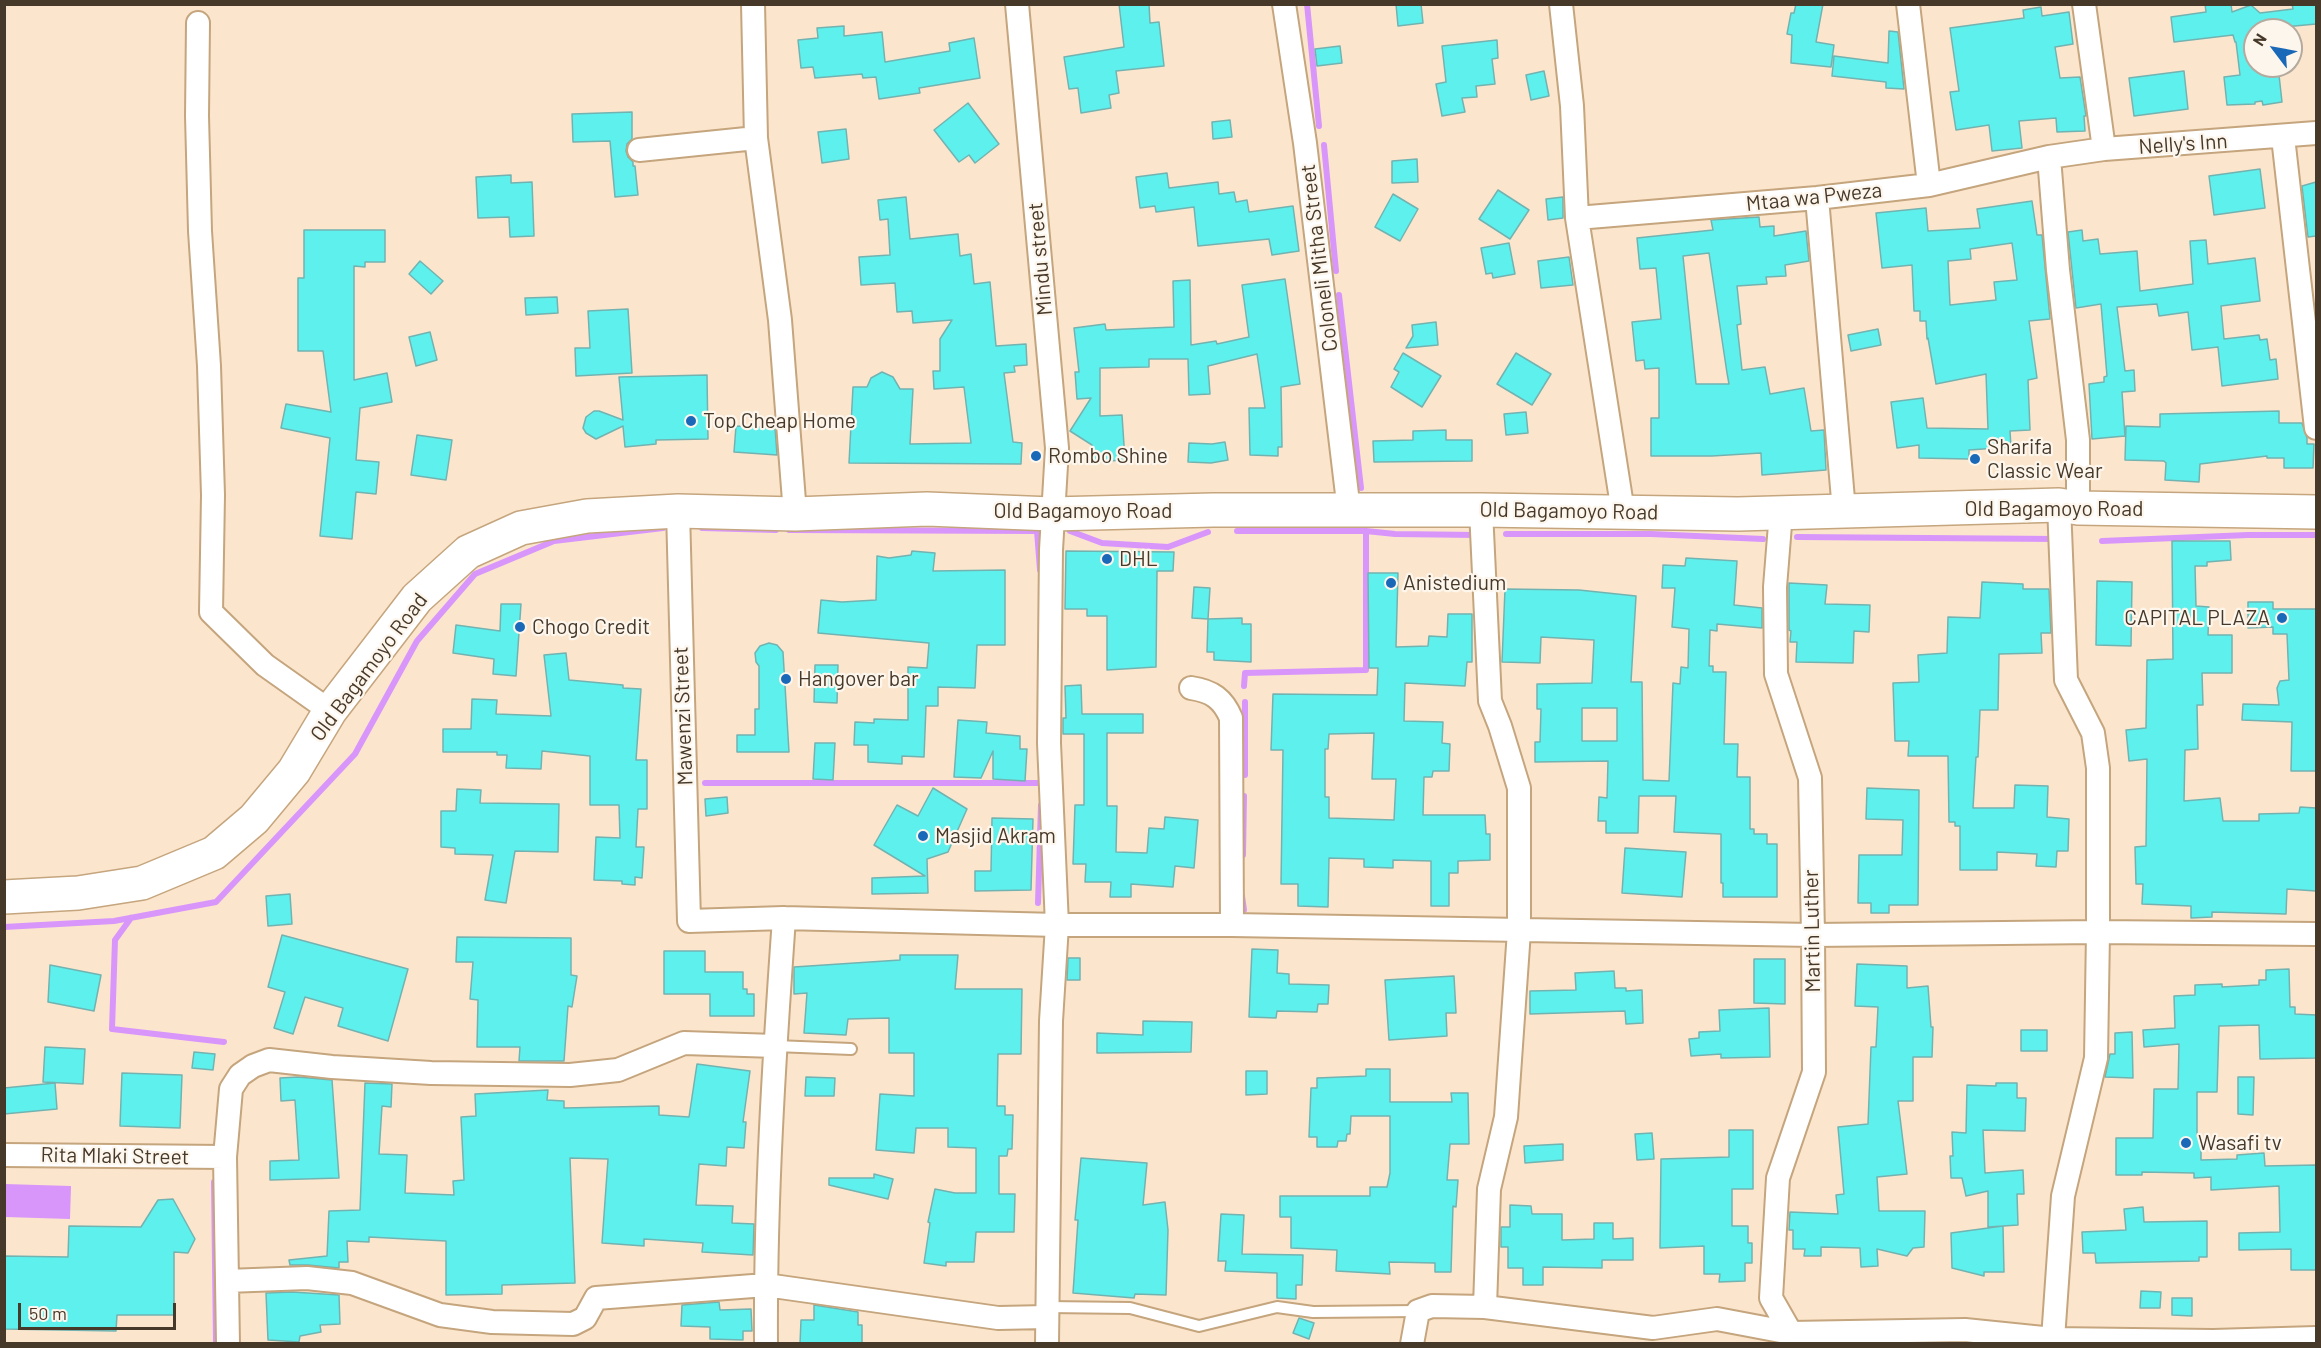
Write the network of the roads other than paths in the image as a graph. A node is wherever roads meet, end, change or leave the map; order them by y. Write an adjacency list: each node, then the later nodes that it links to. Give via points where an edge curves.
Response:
1 (753, 4): 10 (street)
2 (1017, 4): 27 (street, Mindu street, via 1057,448)
3 (1284, 4): 22 (street, Coloneli Mitha Street, via 1305,143)
4 (1561, 4): 16 (street, via 1572,106)
5 (1908, 4): 14 (street)
6 (2084, 4): 11 (street)
7 (198, 23): 29 (street, via 200,231 213,495 211,612 265,665)
8 (2316, 133): 9 (street, Nelly's Inn)
9 (2283, 137): 11 (street, Nelly's Inn); 17 (street)
10 (756, 138): 12 (street); 26 (street, via 780,320)
11 (2104, 149): 13 (street, Nelly's Inn)
12 (639, 150)
13 (2049, 157): 14 (street, Mtaa wa Pweza); 18 (street, via 2078,440)
14 (1929, 185): 15 (street, Mtaa wa Pweza)
15 (1817, 198): 16 (street, Mtaa wa Pweza); 21 (street)
16 (1577, 218): 23 (street)
17 (2316, 428)
18 (2069, 506): 21 (main road, Old Bagamoyo Road); 25 (main road, Old Bagamoyo Road); 35 (street, via 2066,680 2093,733 2098,768)
19 (1481, 510): 22 (main road, Old Bagamoyo Road); 23 (main road, Old Bagamoyo Road); 34 (street, via 1490,701 1519,788)
20 (678, 511): 26 (main road, Old Bagamoyo Road); 29 (main road, Old Bagamoyo Road, via 587,516 521,528 468,552 417,598); 31 (street, Mawenzi Street, via 689,921)
21 (1844, 511): 24 (main road, Old Bagamoyo Road)
22 (1349, 512): 27 (main road, Old Bagamoyo Road)
23 (1623, 512): 24 (main road, Old Bagamoyo Road)
24 (1781, 512): 37 (street, Martin Luther, via 1775,587 1776,674 1810,778)
25 (2316, 512)
26 (795, 514): 27 (main road, Old Bagamoyo Road, via 927,509)
27 (1052, 514): 32 (street, Mindu street, via 1049,743)
28 (1191, 688): 33 (street, via 1216,696 1231,718)
29 (330, 711): 30 (main road, Old Bagamoyo Road, via 294,771 254,819 214,854 142,883 78,893)
30 (4, 897)
31 (784, 918): 32 (street); 38 (street)
32 (1057, 925): 33 (street); 46 (street, Mindu street, via 1051,1021)
33 (1232, 926): 34 (street)
34 (1519, 931): 37 (street); 44 (street, via 1506,1117 1489,1189)
35 (2098, 932): 36 (street); 37 (street); 51 (street, via 2096,1058 2063,1196)
36 (2316, 934)
37 (1813, 935): 49 (street, Martin Luther, via 1814,1072 1778,1178 1771,1298)
38 (775, 1046): 39 (lane); 41 (street, via 684,1043 618,1071 570,1075 431,1073 269,1060 253,1065 231,1089); 43 (street)
39 (851, 1049)
40 (4, 1155): 41 (street, Rita Mlaki Street)
41 (225, 1157): 42 (street)
42 (227, 1281): 43 (street, via 307,1278 352,1283 440,1315 492,1322 573,1324 585,1318 596,1298); 52 (street)
43 (766, 1285): 46 (street, via 998,1318); 53 (street)
44 (1485, 1307): 45 (street, via 1432,1306); 47 (street)
45 (1418, 1311): 46 (lane, via 1313,1312 1277,1308 1199,1326 1130,1308); 55 (street)
46 (1047, 1312): 54 (street, Mindu street)
47 (1653, 1336): 49 (street, via 1717,1319)
48 (1965, 1337): 49 (street); 51 (street)
49 (1791, 1338)
50 (2316, 1338): 51 (street)
51 (2053, 1339)
52 (228, 1344)
53 (766, 1344)
54 (1047, 1344)
55 (1412, 1344)

